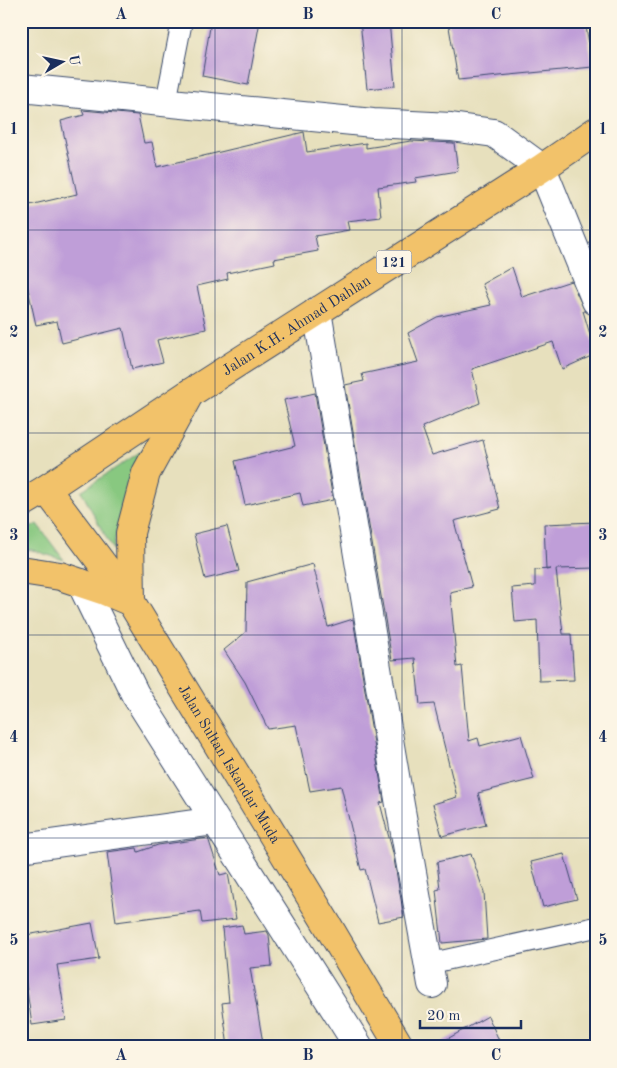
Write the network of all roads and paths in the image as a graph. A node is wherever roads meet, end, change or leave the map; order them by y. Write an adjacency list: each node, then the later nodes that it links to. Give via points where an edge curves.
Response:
1 (182, 21): 3 (lane)
2 (21, 88): 3 (street)
3 (166, 102): 5 (street, via 494,132)
4 (596, 131): 5 (main road, Jalan K.H. Ahmad Dahlan / 121)
5 (542, 168): 6 (street); 7 (main road, Jalan K.H. Ahmad Dahlan / 121)
6 (596, 301)
7 (317, 311): 8 (main road, Jalan K.H. Ahmad Dahlan / 121); 17 (street)
8 (190, 392): 9 (main road, Jalan K.H. Ahmad Dahlan / 121); 13 (main road, via 146,473 130,532)
9 (46, 488): 10 (main road, Jalan K.H. Ahmad Dahlan); 13 (main road, Jalan Sultan Iskandar Muda)
10 (21, 504)
11 (21, 570): 12 (main road)
12 (81, 583): 13 (main road); 14 (street, via 135,694)
13 (131, 602): 19 (main road, Jalan Sultan Iskandar Muda)
14 (216, 821): 15 (street); 18 (street)
15 (21, 848)
16 (596, 928): 17 (lane, via 441,961)
17 (430, 972)
18 (359, 1047)
19 (400, 1047)

